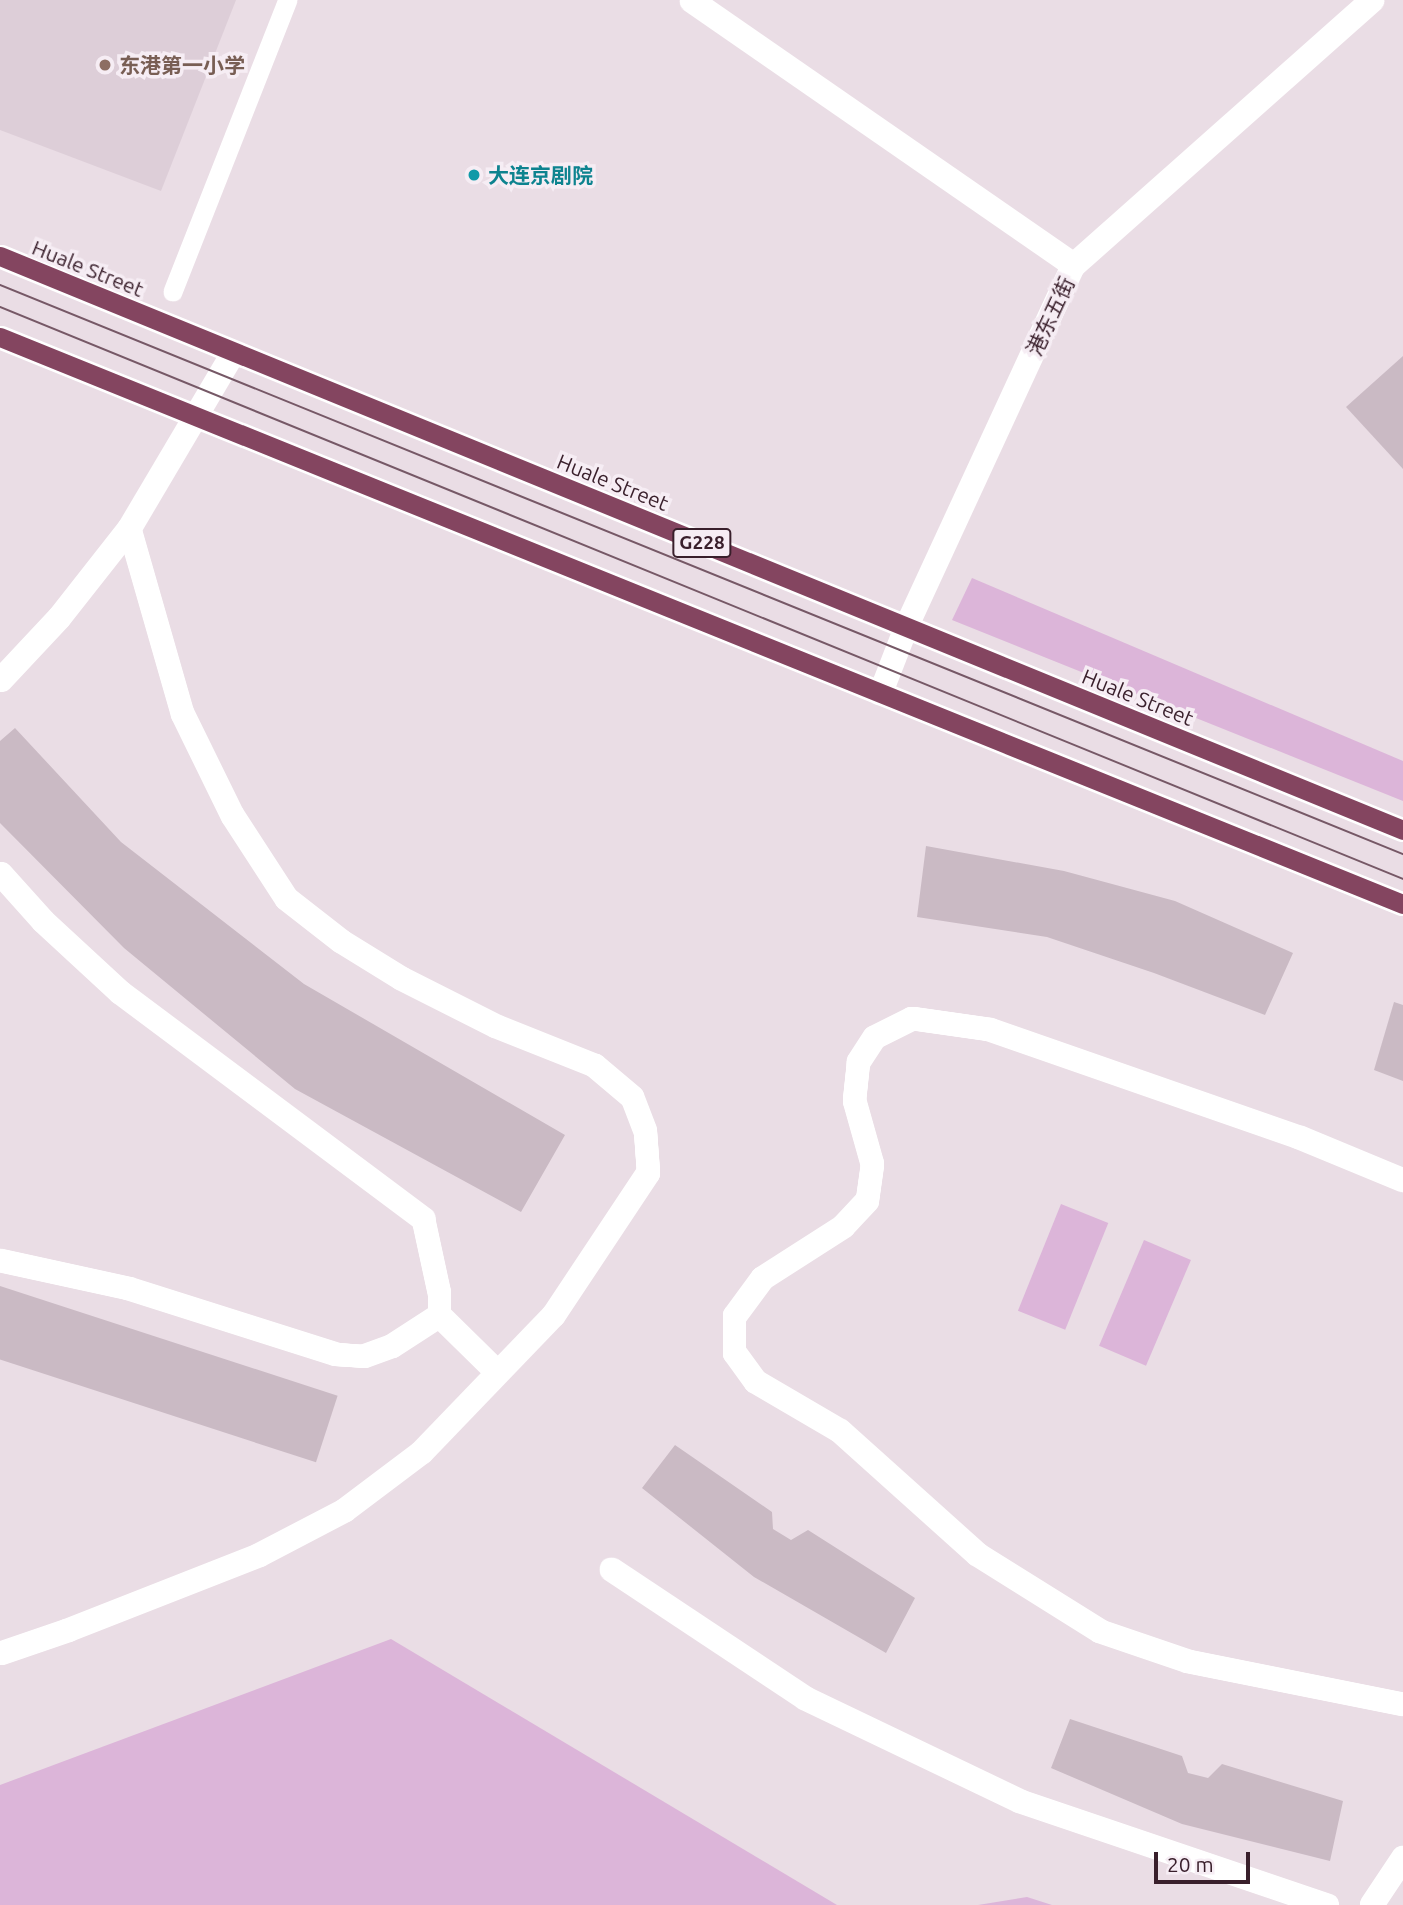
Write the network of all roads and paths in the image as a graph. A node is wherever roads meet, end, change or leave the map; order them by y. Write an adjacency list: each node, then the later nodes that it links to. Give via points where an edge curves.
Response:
1 (288, 0): 6 (lane)
2 (691, 0): 5 (street)
3 (1372, 0): 5 (street, 港东五街)
4 (0, 256): 8 (highway, Huale Street / G228)
5 (1073, 265): 11 (street, 港东五街)
6 (173, 292)
7 (0, 337): 9 (highway)
8 (233, 352): 9 (street); 11 (highway, Huale Street / G228)
9 (195, 416): 10 (street); 13 (highway)
10 (129, 528): 12 (street, via 60,617); 20 (street, via 182,713 232,815 286,898 341,941 401,978 496,1026 594,1065 632,1097 645,1132 648,1171 553,1315)
11 (906, 626): 13 (street, 港东五街); 14 (highway, Huale Street / G228)
12 (0, 680)
13 (880, 693): 16 (highway)
14 (1403, 830)
15 (0, 873): 19 (street, via 43,921 120,992 423,1219 439,1293)
16 (1403, 904)
17 (1403, 1180): 23 (street, via 1299,1137 989,1029 912,1018 874,1037 858,1062 854,1100 872,1164 867,1200 843,1226 762,1278 734,1316 734,1352 755,1381 839,1430 977,1554 1100,1631 1188,1661)
18 (0, 1260): 19 (street, via 128,1288 337,1354 363,1356 391,1346)
19 (439, 1315): 20 (street)
20 (497, 1372): 22 (street, via 421,1452 344,1510 258,1555)
21 (611, 1569): 25 (street, via 805,1698 1008,1795)
22 (0, 1653)
23 (1403, 1704)
24 (1403, 1857): 26 (street)
25 (1327, 1905)
26 (1371, 1905)

